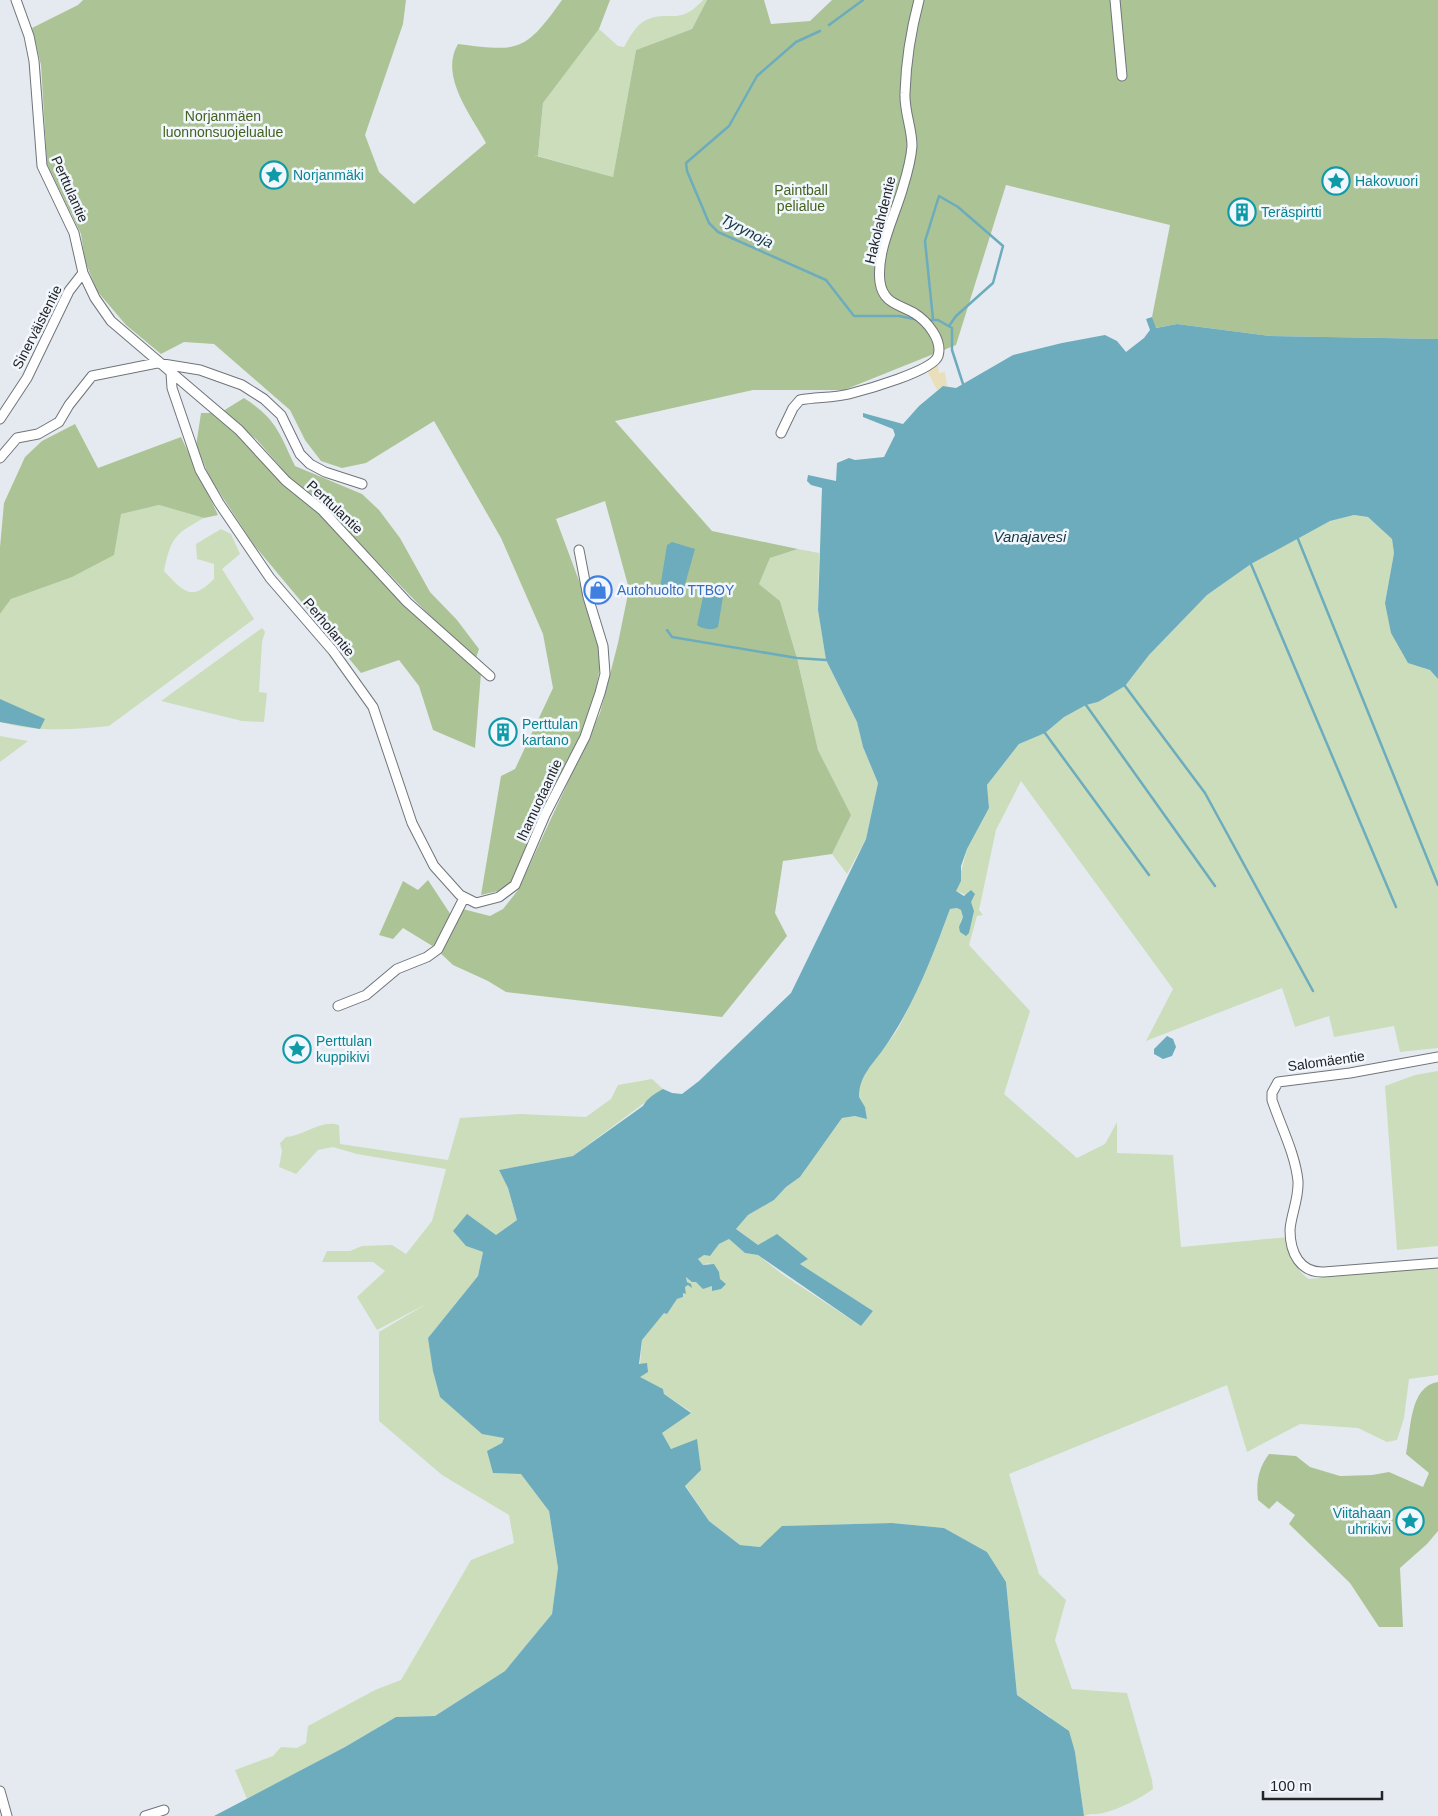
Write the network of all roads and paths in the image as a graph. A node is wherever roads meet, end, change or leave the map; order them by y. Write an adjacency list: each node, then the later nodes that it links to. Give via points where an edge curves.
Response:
1 (16, 0): 5 (street, Perttulantie, via 34,61 42,166 74,233)
2 (919, 0): 9 (street, Hakolahdentie, via 908,48 905,95 912,146 886,243 880,279 885,296 914,313 933,332 939,347 938,356 926,368 890,381 847,394 800,400)
3 (1115, 0): 4 (street)
4 (1122, 76)
5 (83, 273): 6 (street, Perttulantie, via 94,298 111,321); 8 (street, Sinerväistentie, via 69,291 27,378)
6 (157, 362): 7 (street, Perttulantie); 10 (street, via 92,376 59,422 38,434 17,438); 11 (street, Perttulantie, via 186,366 242,385 281,415 300,454 310,464)
7 (171, 373): 13 (street, Perttulantie, via 238,430 286,481 322,510 407,602); 14 (street, Perholantie, via 172,388 203,476 270,578 333,651 373,707 412,823 434,866)
8 (0, 419)
9 (781, 433)
10 (0, 458)
11 (362, 484)
12 (579, 550): 14 (street, Ihamuotaantie, via 588,597 603,646 605,674 600,693 585,737 515,885 487,901 476,903)
13 (490, 676)
14 (464, 898): 15 (street, via 438,949 397,969 366,995)
15 (338, 1006)
16 (1438, 1057): 17 (street, Salomäentie, via 1278,1082 1272,1100 1298,1180 1290,1232 1295,1252 1304,1268 1324,1272)
17 (1438, 1263)
18 (0, 1791): 20 (street)
19 (164, 1810): 21 (street)
20 (8, 1816)
21 (145, 1816)

